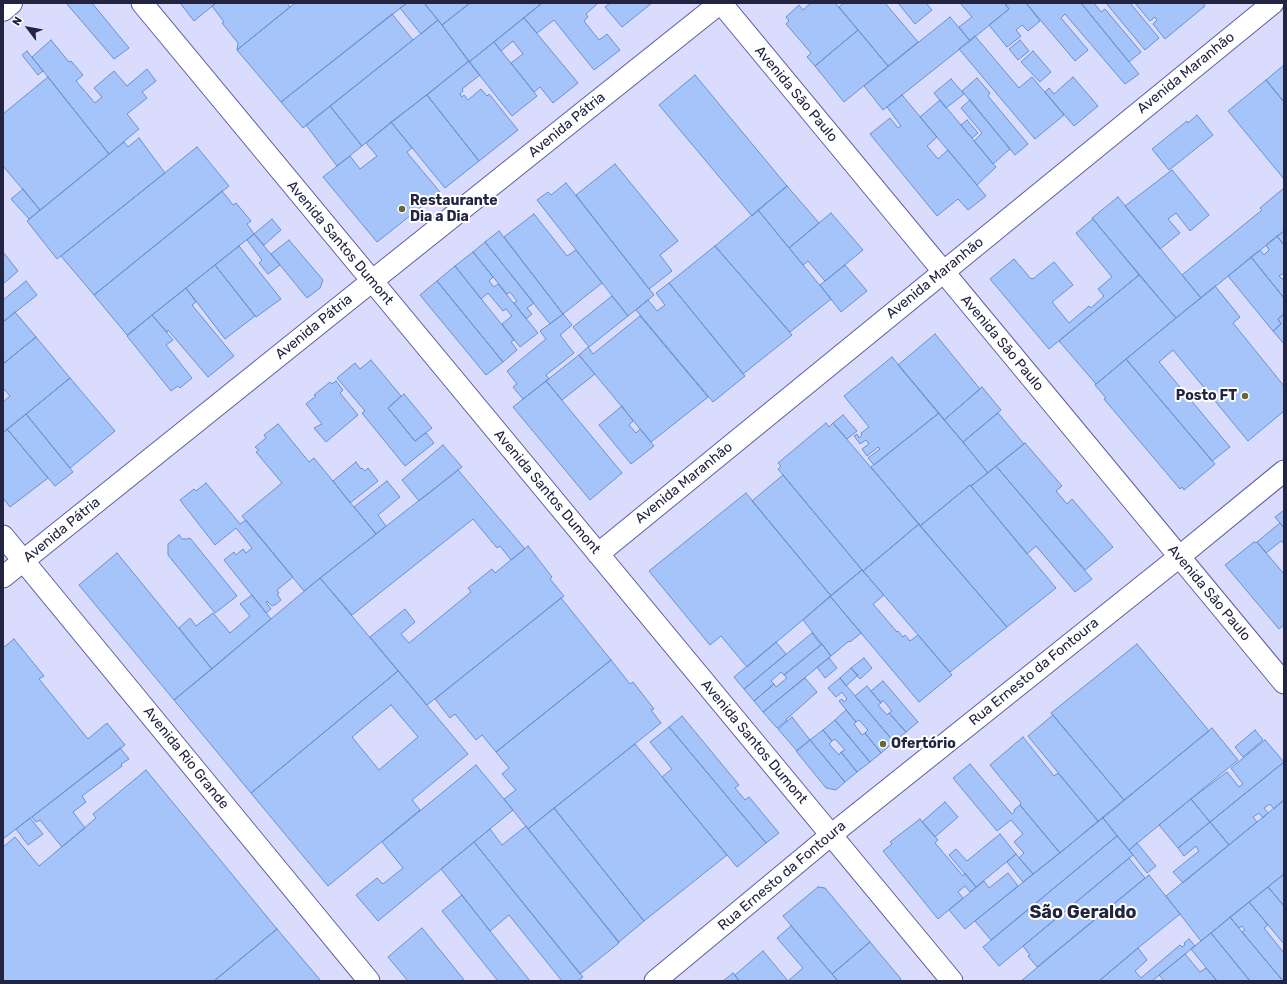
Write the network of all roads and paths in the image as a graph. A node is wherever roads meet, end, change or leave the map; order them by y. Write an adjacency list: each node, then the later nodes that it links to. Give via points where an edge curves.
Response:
1 (11, 3): 5 (main road)
2 (142, 3): 7 (street, Avenida Santos Dumont)
3 (720, 3): 6 (street, Avenida São Paulo); 7 (street, Avenida Pátria)
4 (1273, 3): 6 (street, Avenida Maranhão)
5 (3, 10)
6 (943, 272): 10 (street, Avenida Maranhão); 11 (street, Avenida São Paulo)
7 (372, 280): 10 (street, Avenida Santos Dumont); 12 (street, Avenida Pátria)
8 (1284, 471): 11 (street, Rua Ernesto da Fontoura)
9 (3, 536): 12 (street, Avenida Rio Grande)
10 (598, 554): 15 (street, Avenida Santos Dumont)
11 (1179, 557): 14 (street, Avenida São Paulo); 15 (street, Rua Ernesto da Fontoura)
12 (24, 561): 13 (street, Avenida Pátria); 16 (street, Avenida Rio Grande)
13 (3, 577)
14 (1284, 683)
15 (831, 835): 17 (street, Rua Ernesto da Fontoura); 18 (street, Avenida Santos Dumont)
16 (369, 981)
17 (655, 981)
18 (952, 981)

